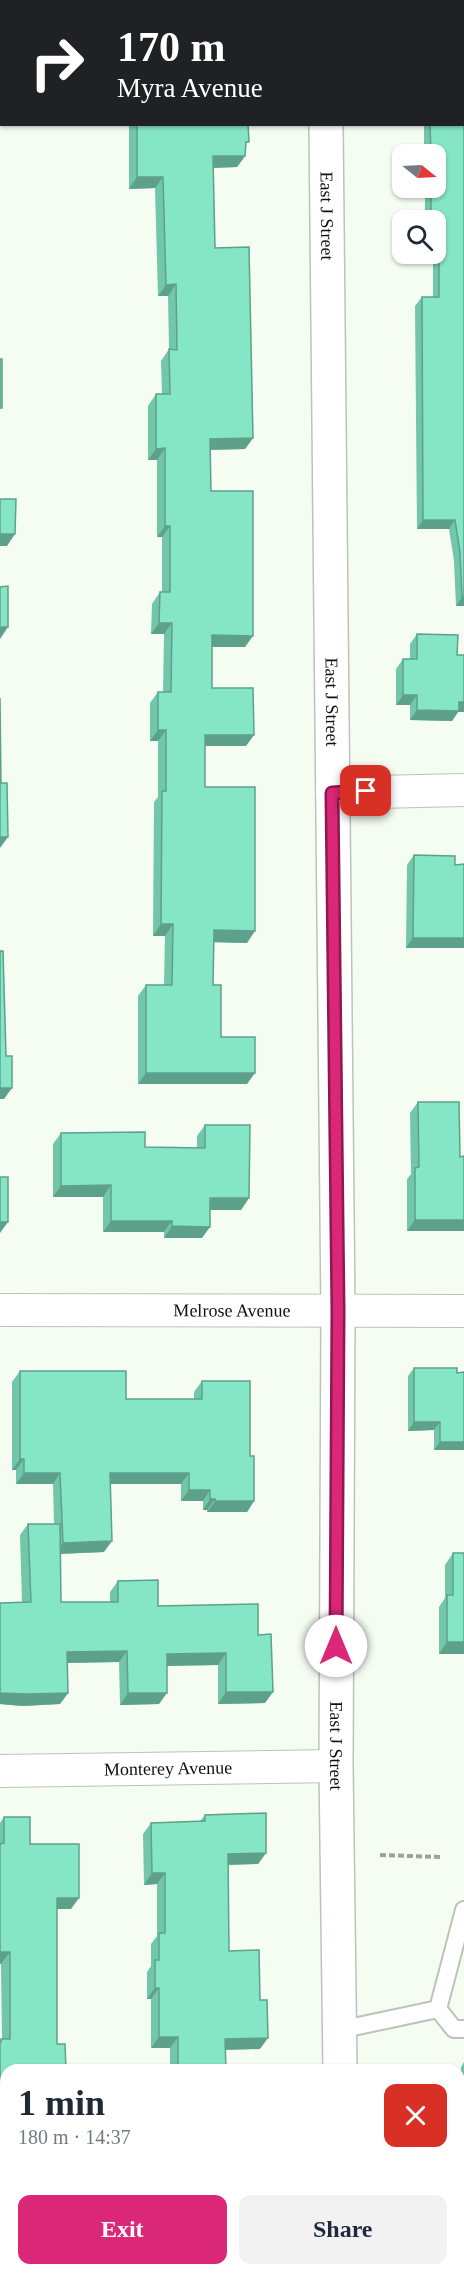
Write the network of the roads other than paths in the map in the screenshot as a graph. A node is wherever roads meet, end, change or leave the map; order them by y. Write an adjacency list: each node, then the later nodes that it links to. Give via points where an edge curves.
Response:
1 (326, 126): 3 (street, East J Street)
2 (464, 790): 3 (street)
3 (332, 793): 5 (street, East J Street)
4 (0, 1310): 5 (street, Melrose Avenue)
5 (338, 1311): 6 (street, Melrose Avenue); 7 (street, East J Street)
6 (464, 1311)
7 (336, 1766): 8 (street, Monterey Avenue); 12 (street, East J Street)
8 (0, 1771)
9 (464, 1910): 10 (lane)
10 (438, 2009): 11 (lane, via 454,2029); 12 (lane)
11 (464, 2029)
12 (339, 2030): 13 (street, East J Street)
13 (340, 2064)

